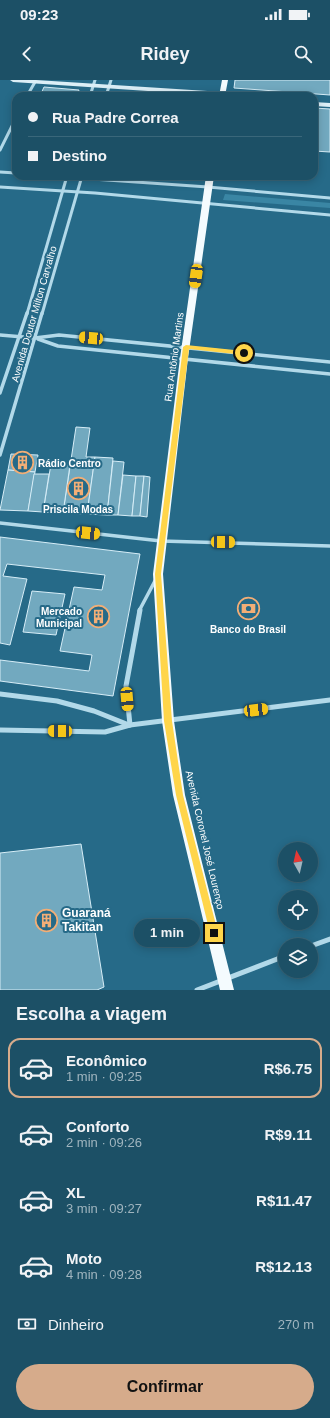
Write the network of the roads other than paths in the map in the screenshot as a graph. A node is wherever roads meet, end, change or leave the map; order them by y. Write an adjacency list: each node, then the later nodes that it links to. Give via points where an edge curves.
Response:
1 (13, 80): 4 (street)
2 (111, 80): 6 (street)
3 (225, 80): 10 (main road)
4 (34, 82): 5 (street); 7 (street)
5 (94, 83): 6 (street)
6 (109, 87): 8 (street); 9 (street)
7 (29, 92)
8 (107, 92)
9 (181, 92)
10 (224, 92)
11 (318, 98): 12 (street)
12 (330, 100)
13 (318, 104): 14 (street)
14 (330, 105)
15 (12, 126): 16 (street)
16 (0, 150)
17 (0, 172): 18 (street)
18 (12, 173)
19 (66, 180): 25 (street, Avenida Doutor Milton Carvalho)
20 (81, 180): 26 (street, Avenida Doutor Milton Carvalho)
21 (120, 180): 24 (street)
22 (209, 180): 24 (main road, Rua Antônio Martins)
23 (0, 187): 25 (street)
24 (208, 187): 27 (street); 28 (main road, Rua Antônio Martins)
25 (62, 191): 26 (street); 31 (street, Avenida Doutor Milton Carvalho)
26 (77, 192): 28 (street); 32 (street, Avenida Doutor Milton Carvalho)
27 (330, 198)
28 (205, 204): 29 (street); 33 (main road, Rua Antônio Martins)
29 (330, 215)
30 (0, 335): 31 (street)
31 (20, 337): 32 (street); 37 (street, Avenida Doutor Milton Carvalho)
32 (36, 338): 33 (street, via 59,335); 34 (street, via 58,346); 38 (street, Avenida Doutor Milton Carvalho)
33 (186, 347): 34 (main road, Rua Antônio Martins); 35 (street)
34 (184, 358): 36 (street); 40 (main road, Rua Antônio Martins)
35 (330, 362)
36 (330, 374)
37 (0, 393)
38 (0, 456)
39 (0, 523): 40 (street)
40 (161, 541): 41 (street); 42 (main road, Avenida Coronel José Lourenço)
41 (330, 546)
42 (158, 574): 45 (main road, Avenida Coronel José Lourenço); 46 (street, Avenida Coronel José Lourenço, via 139,612 126,686)
43 (0, 694): 46 (street, via 57,701 94,711)
44 (330, 700): 45 (street)
45 (168, 721): 46 (street); 51 (main road, Avenida Coronel José Lourenço, via 180,795)
46 (130, 725): 47 (street, via 105,732)
47 (0, 730)
48 (330, 938): 49 (street)
49 (318, 943)
50 (278, 959): 51 (street)
51 (226, 984): 52 (street)
52 (197, 990)

